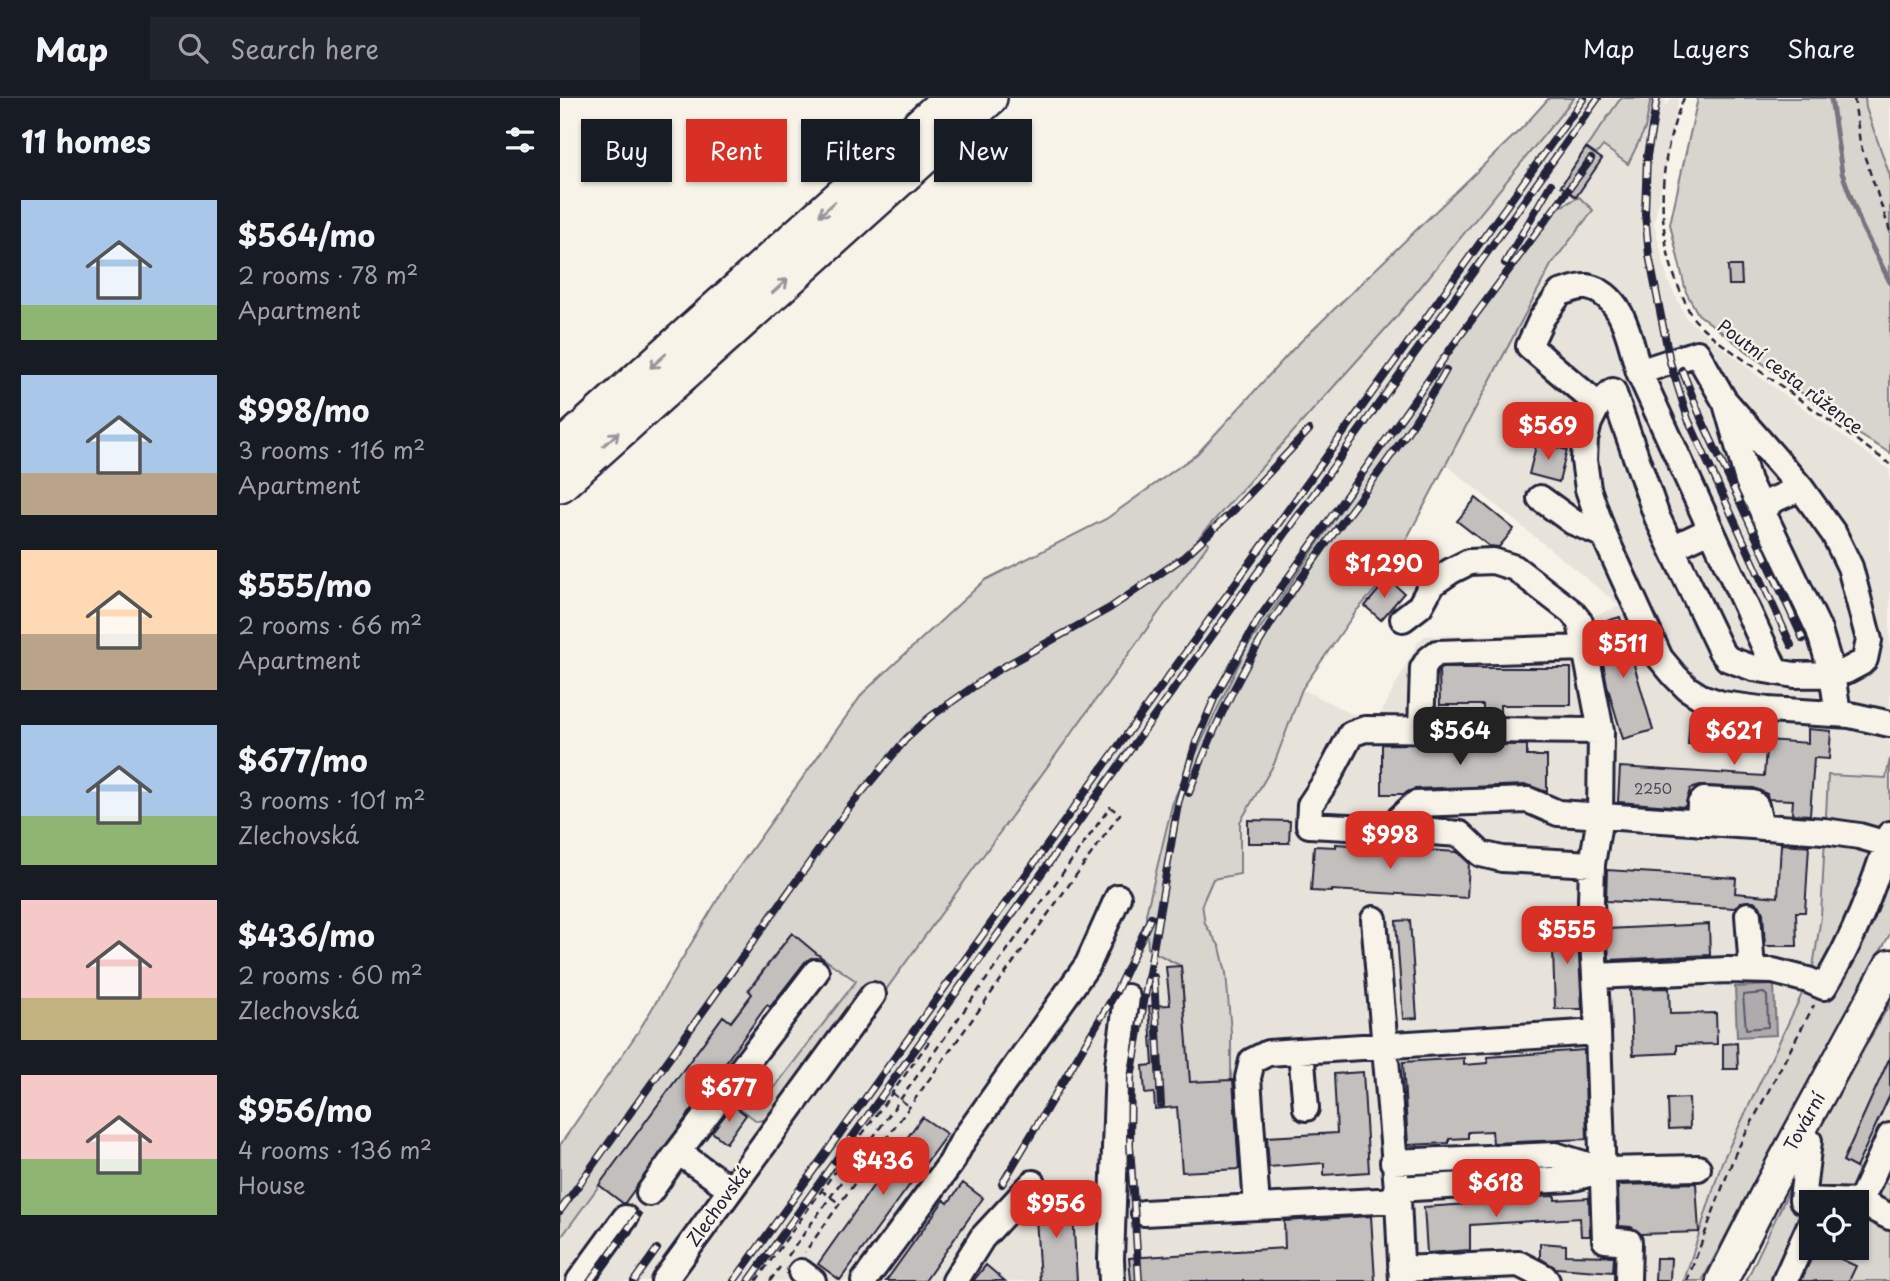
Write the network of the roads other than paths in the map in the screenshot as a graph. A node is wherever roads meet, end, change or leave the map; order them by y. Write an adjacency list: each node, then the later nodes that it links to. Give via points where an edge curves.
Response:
1 (951, 98): 7 (highway, one-way to 7)
2 (989, 98): 8 (highway, one-way to 2)
3 (1639, 372): 4 (street); 5 (street, via 1697,353); 6 (street, via 1625,322 1608,296 1585,287 1560,293 1529,346)
4 (1652, 399): 6 (street); 12 (street)
5 (1726, 403): 9 (street); 11 (street, via 1748,481)
6 (1609, 409): 13 (street, via 1589,422 1584,460 1588,489); 14 (street)
7 (560, 450)
8 (560, 484)
9 (1801, 488): 11 (street, via 1771,501); 18 (street, via 1834,534 1850,567 1868,632 1865,659 1856,667)
10 (1539, 498): 13 (street, via 1573,522)
11 (1763, 514): 18 (street, via 1819,630)
12 (1710, 530): 14 (street); 17 (street)
13 (1604, 535): 19 (street, via 1660,658 1687,688 1701,697 1744,708)
14 (1672, 548): 17 (street, via 1721,651 1739,664)
15 (1403, 619): 16 (street, via 1420,606 1432,584 1451,571 1469,562 1493,561 1515,568 1572,612 1580,622)
16 (1585, 648): 21 (street, via 1437,653 1423,668); 22 (street)
17 (1776, 673): 18 (street)
18 (1832, 674): 19 (street)
19 (1838, 714): 20 (street)
20 (1890, 724)
21 (1421, 730): 22 (street); 24 (street, via 1365,729 1351,734 1310,805 1309,825)
22 (1601, 731): 23 (street)
23 (1600, 817): 24 (street, via 1558,813 1528,800 1415,804); 25 (street); 26 (street)
24 (1388, 830): 26 (street, via 1460,834 1481,854 1502,859)
25 (1888, 839): 31 (street, via 1863,912 1824,987 1773,971)
26 (1592, 864): 33 (street)
27 (1118, 897): 61 (street, via 1088,964)
28 (1748, 915): 31 (street)
29 (1374, 919): 37 (street)
30 (1890, 965): 47 (main road, Tovární)
31 (1752, 970): 33 (street)
32 (816, 972): 41 (street)
33 (1595, 976): 36 (street)
34 (873, 995): 46 (street, Zlechovská)
35 (1127, 997): 63 (street, via 1118,1065)
36 (1598, 1032): 37 (street); 44 (street)
37 (1385, 1045): 38 (street); 42 (street)
38 (1301, 1051): 39 (street); 53 (street, via 1259,1056 1249,1069)
39 (1306, 1108)
40 (1890, 1136): 49 (street)
41 (678, 1152): 46 (street); 50 (street)
42 (1393, 1162): 44 (street, via 1555,1155); 51 (street)
43 (1698, 1168): 44 (street)
44 (1604, 1170): 51 (street, via 1570,1179); 65 (street, via 1605,1240 1629,1242)
45 (1033, 1183): 62 (street, via 982,1238)
46 (731, 1189): 60 (street, Zlechovská)
47 (1768, 1190): 48 (street, via 1809,1142); 66 (main road, Tovární)
48 (1803, 1190)
49 (1865, 1190)
50 (649, 1193)
51 (1397, 1194): 53 (street); 58 (street)
52 (1869, 1206): 55 (street)
53 (1257, 1207): 54 (street)
54 (1144, 1213)
55 (1890, 1216)
56 (625, 1217): 59 (street)
57 (1799, 1249): 67 (street)
58 (1401, 1275): 64 (street, via 1519,1264)
59 (579, 1281)
60 (664, 1281)
61 (864, 1281)
62 (955, 1281)
63 (1112, 1281)
64 (1547, 1281)
65 (1628, 1281)
66 (1722, 1281)
67 (1784, 1281)

